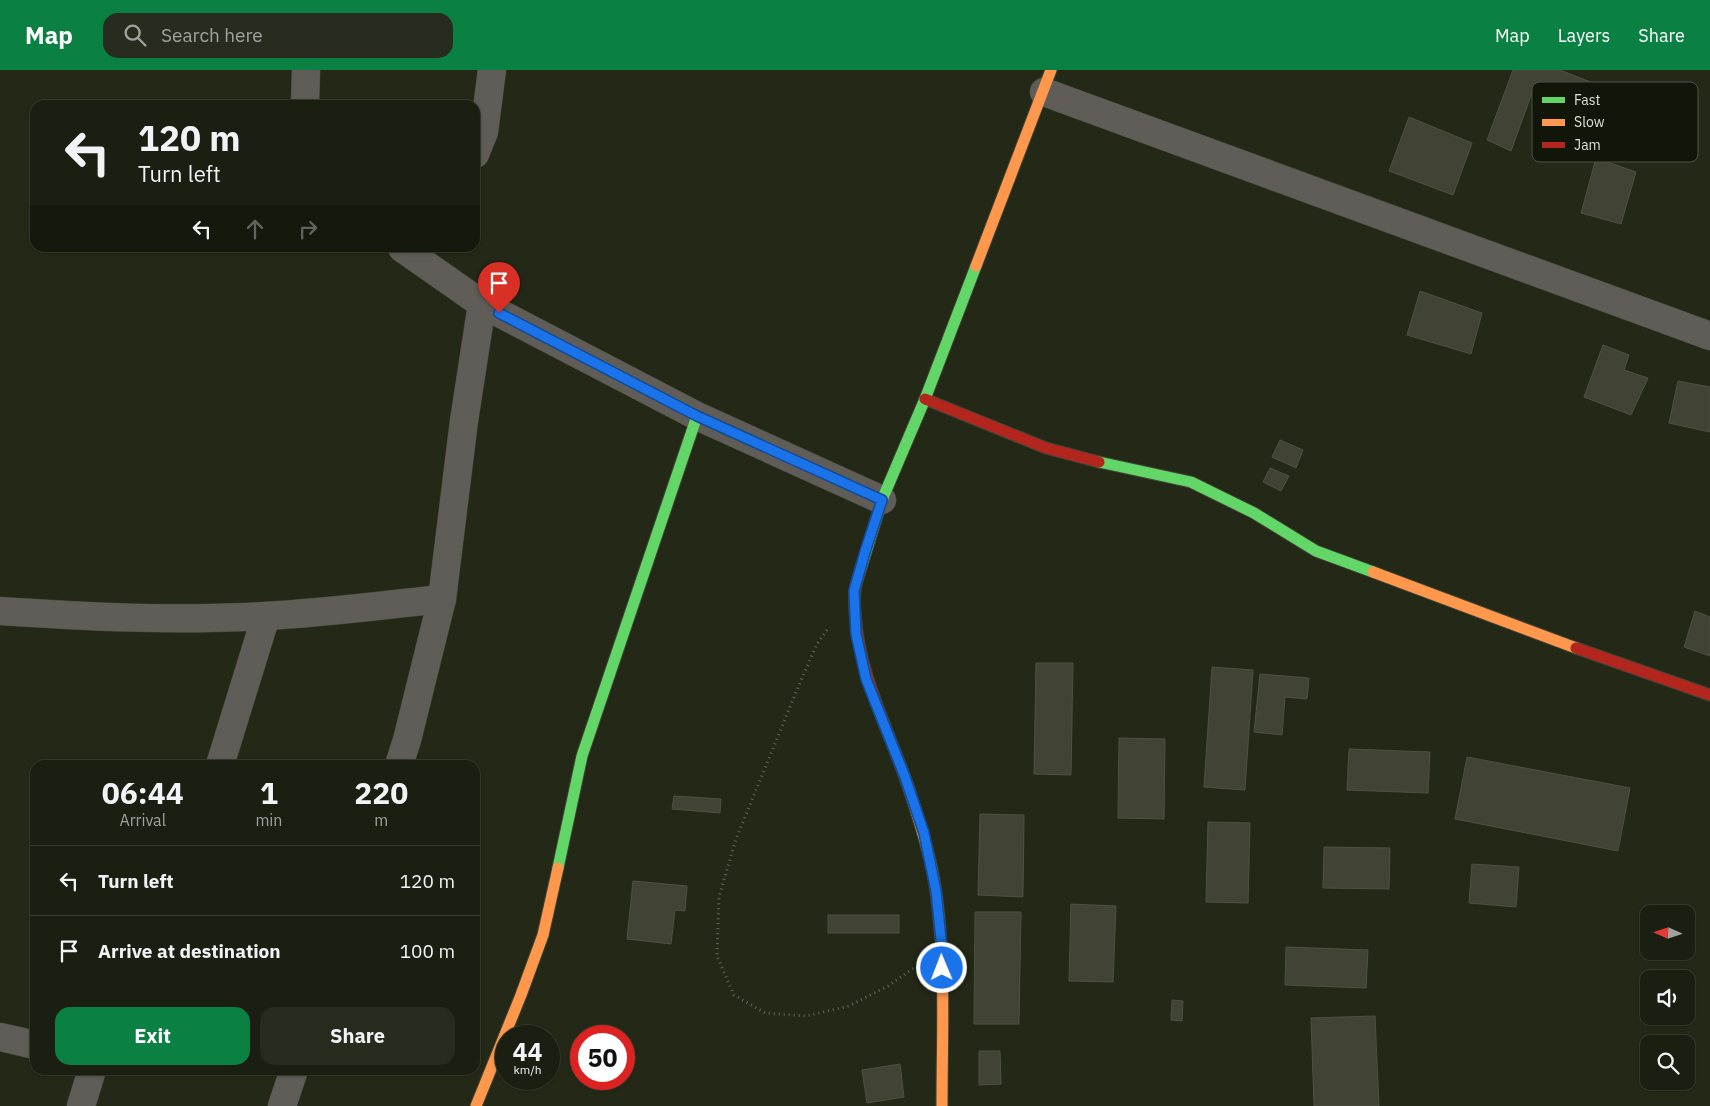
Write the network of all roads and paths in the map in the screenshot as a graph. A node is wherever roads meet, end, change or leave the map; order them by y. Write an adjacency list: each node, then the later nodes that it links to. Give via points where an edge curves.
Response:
1 (306, 70): 4 (street)
2 (492, 70): 5 (street)
3 (1048, 81): 8 (street); 9 (street)
4 (305, 100)
5 (480, 142)
6 (419, 252): 7 (street)
7 (482, 304): 10 (street); 12 (street)
8 (1710, 336)
9 (925, 399): 11 (street); 16 (street, via 1046,448 1191,482 1254,513 1316,551)
10 (697, 416): 11 (street); 26 (street, via 582,756 543,936)
11 (882, 500): 19 (street, via 854,591 856,634 866,679 924,833 936,891)
12 (442, 599): 14 (street); 18 (street)
13 (0, 611): 14 (street, via 92,618)
14 (266, 616): 17 (street)
15 (828, 629): 19 (path, via 799,685 736,839 719,897 717,956 734,995 766,1013 806,1016 849,1006 888,986)
16 (1710, 695)
17 (222, 760)
18 (401, 760)
19 (942, 949): 27 (street)
20 (0, 1037): 21 (street)
21 (30, 1044)
22 (90, 1075): 24 (street)
23 (292, 1075): 25 (street)
24 (81, 1106)
25 (282, 1106)
26 (476, 1106)
27 (942, 1106)

